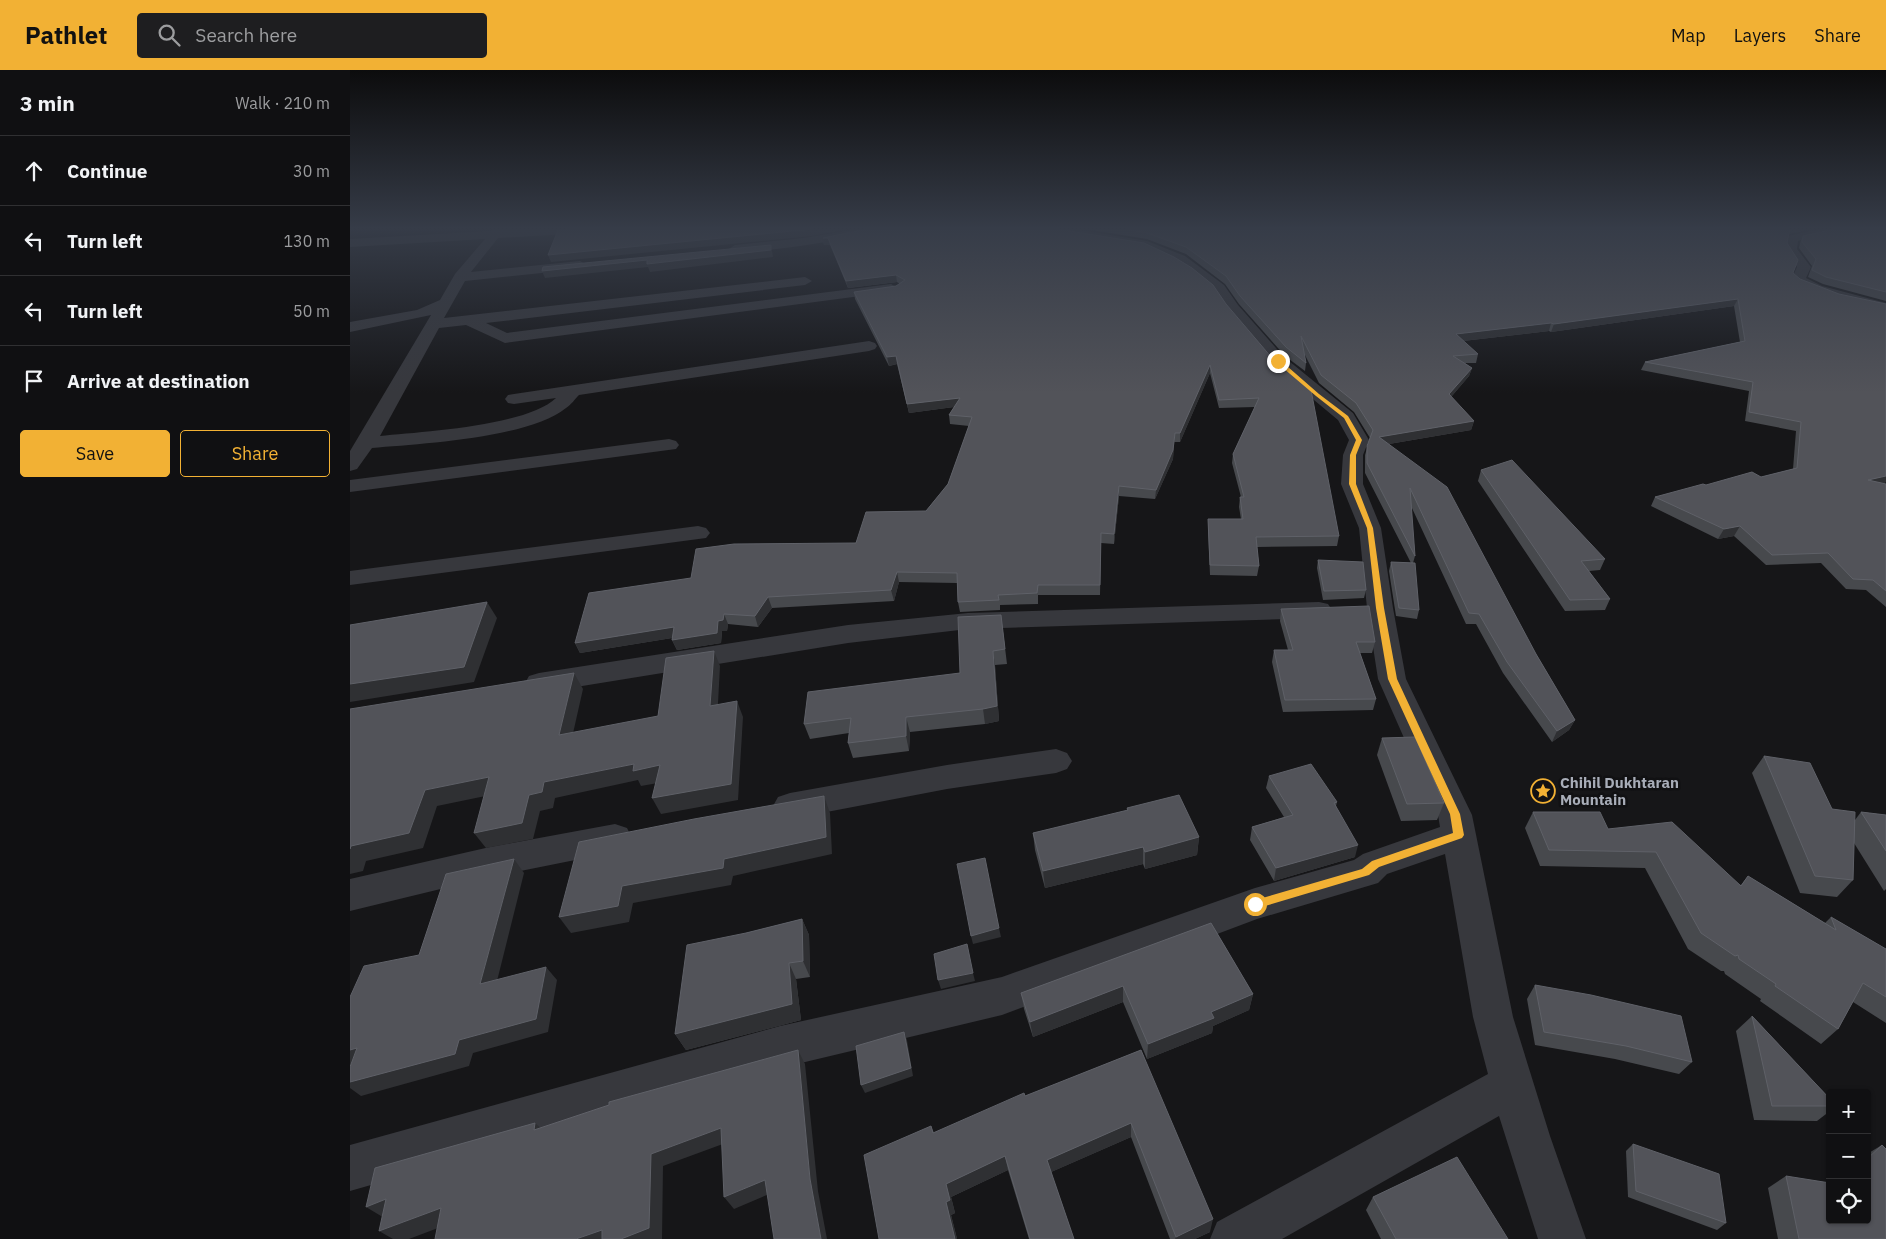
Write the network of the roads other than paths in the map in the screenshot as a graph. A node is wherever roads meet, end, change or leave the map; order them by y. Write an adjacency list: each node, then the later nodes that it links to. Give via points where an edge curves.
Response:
1 (456, 284): 6 (street)
2 (777, 284): 8 (street)
3 (1213, 284): 20 (street, via 1278,361 1346,417 1359,440 1353,455 1352,484 1370,528)
4 (1807, 284): 7 (street)
5 (897, 288): 8 (street, via 505,338)
6 (445, 303): 9 (street); 10 (street, via 421,314)
7 (1886, 308)
8 (468, 320): 9 (street)
9 (434, 324): 14 (street)
10 (350, 326)
11 (869, 346): 12 (street)
12 (574, 390): 13 (street); 14 (street, via 549,412 506,425 464,433)
13 (514, 399)
14 (366, 443): 16 (street)
15 (669, 445): 17 (street)
16 (350, 465)
17 (350, 486)
18 (698, 533): 19 (street)
19 (350, 578)
20 (1360, 609): 21 (street, via 968,621 848,634); 25 (street, via 1455,814)
21 (519, 686)
22 (1056, 761): 23 (street)
23 (765, 810)
24 (641, 833): 26 (street, via 490,862)
25 (1459, 835): 27 (street, via 1493,1017); 28 (street, via 1375,864 1365,872 1255,904 1002,996 780,1048)
26 (350, 894)
27 (1512, 1085): 29 (street); 30 (street)
28 (350, 1168)
29 (1234, 1239)
30 (1562, 1239)

